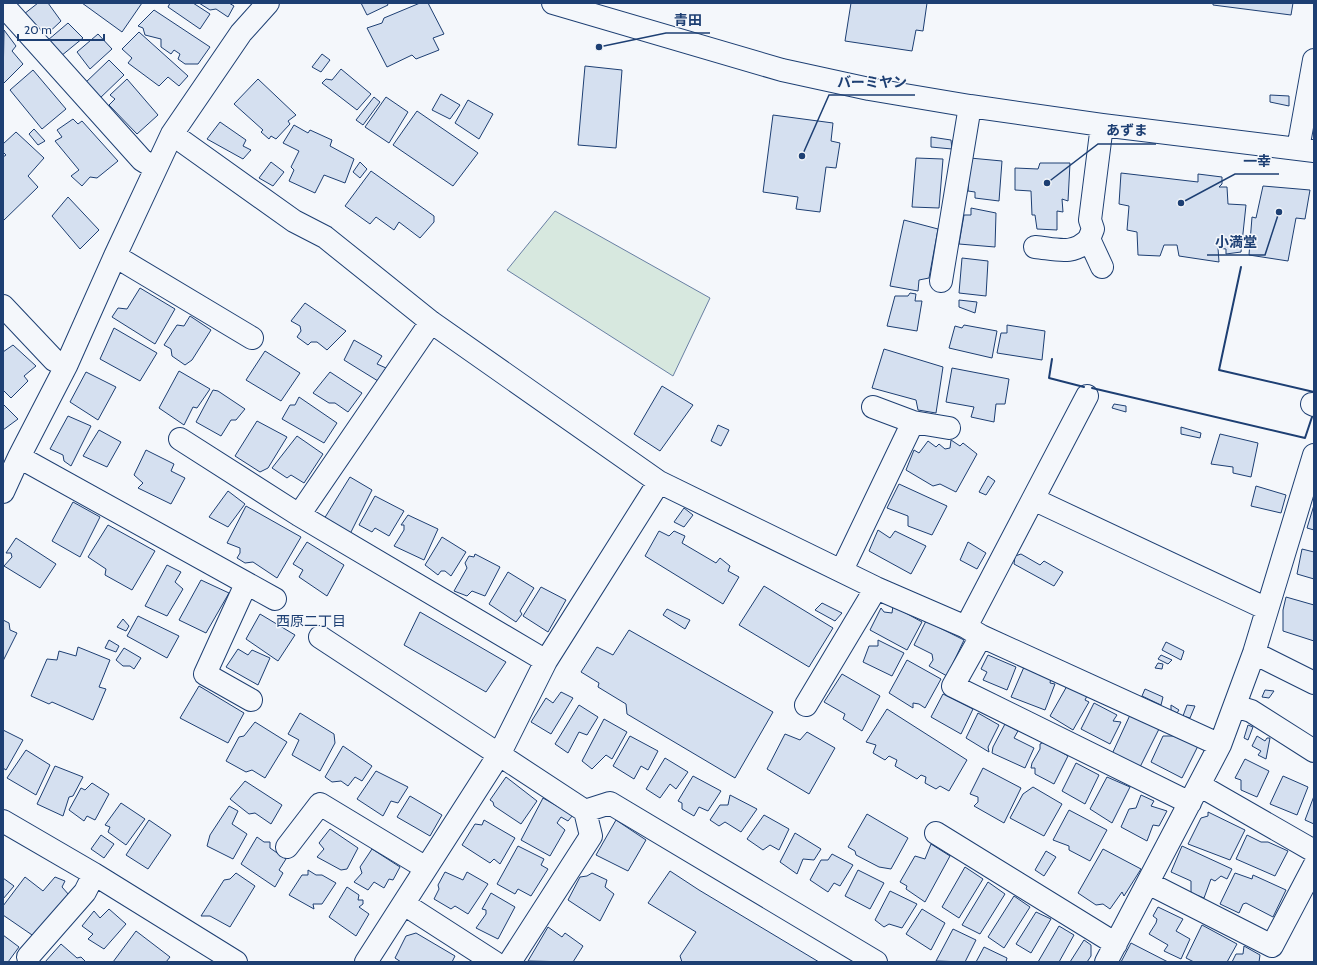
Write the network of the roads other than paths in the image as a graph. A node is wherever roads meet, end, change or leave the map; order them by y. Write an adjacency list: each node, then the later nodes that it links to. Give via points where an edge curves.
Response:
1 (268, 3): 7 (street, via 241,33)
2 (553, 3): 5 (street, via 782,70 869,89)
3 (3, 5): 9 (street, via 142,160)
4 (1314, 60): 8 (street)
5 (970, 106): 6 (street); 14 (street)
6 (1102, 125): 8 (street); 10 (street, via 1090,220 1093,229)
7 (172, 134): 9 (street); 16 (street, via 294,221 325,237)
8 (1306, 150)
9 (155, 168): 12 (street)
10 (1089, 239): 11 (street, via 1081,247 1070,251); 13 (street)
11 (1035, 247)
12 (115, 256): 17 (street); 18 (street)
13 (1102, 267)
14 (941, 281)
15 (3, 306): 18 (street, via 54,360)
16 (430, 322): 26 (street); 29 (street)
17 (252, 338)
18 (66, 366): 25 (street)
19 (1087, 396): 28 (street)
20 (873, 407): 21 (street)
21 (913, 422): 22 (street); 30 (street)
22 (948, 428)
23 (180, 439): 29 (street)
24 (1314, 455): 34 (street)
25 (19, 457): 27 (street); 31 (street)
26 (660, 482): 30 (street); 38 (street)
27 (3, 492)
28 (1033, 499): 34 (street); 35 (street)
29 (299, 515): 38 (street)
30 (842, 570): 32 (street)
31 (246, 584): 33 (street); 40 (street, via 205,674)
32 (876, 588): 35 (street); 41 (street)
33 (275, 599)
34 (1267, 609): 37 (street)
35 (974, 632): 43 (street); 46 (street, via 953,686)
36 (320, 637): 45 (street)
37 (1254, 653): 39 (street); 42 (street)
38 (546, 661): 45 (street)
39 (1314, 683)
40 (251, 700)
41 (806, 705)
42 (1235, 706): 43 (street); 44 (street, via 1252,711)
43 (1220, 745): 46 (street)
44 (1314, 751)
45 (500, 753): 47 (street); 53 (street)
46 (1195, 794): 51 (street); 55 (street)
47 (586, 811): 62 (street, via 590,836); 63 (street, via 610,803)
48 (3, 821): 54 (street)
49 (936, 833): 57 (street)
50 (287, 847): 53 (street, via 320,804)
51 (1314, 851)
52 (1314, 866): 55 (street, via 1272,946)
53 (426, 868): 56 (street)
54 (94, 874): 58 (street, via 84,892); 59 (street)
55 (1148, 883): 57 (street)
56 (404, 904): 60 (street); 61 (street)
57 (1111, 953)
58 (28, 957)
59 (236, 962)
60 (366, 962)
61 (494, 962)
62 (510, 962)
63 (876, 962)

